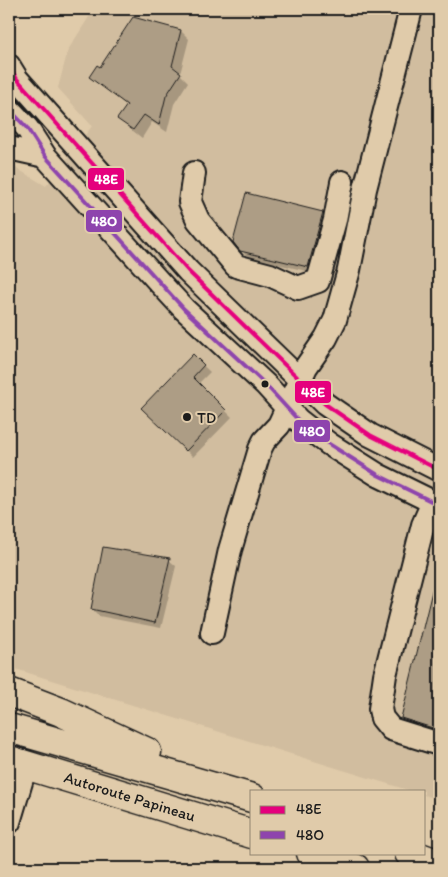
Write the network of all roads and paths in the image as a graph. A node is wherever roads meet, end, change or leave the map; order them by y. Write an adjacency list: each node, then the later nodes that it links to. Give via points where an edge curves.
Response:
1 (411, 9): 8 (street, via 365,189 341,302 331,330)
2 (12, 78): 8 (street, via 188,271)
3 (9, 109): 5 (street, via 27,128)
4 (9, 148): 5 (street)
5 (45, 156): 9 (street, via 178,302)
6 (194, 173): 7 (street, via 190,202 195,214 236,266 270,275 298,288 318,281)
7 (342, 182)
8 (300, 379): 9 (street); 10 (street, via 325,404 370,435)
9 (287, 409): 11 (street, via 310,430 378,475); 12 (street, via 260,449 230,550)
10 (439, 470)
11 (436, 503): 15 (street, via 423,525 385,675 380,709 382,718 391,728)
12 (212, 633)
13 (9, 692): 17 (highway, via 61,712)
14 (9, 728): 17 (highway)
15 (439, 744)
16 (17, 762): 18 (street); 19 (highway, Autoroute Papineau)
17 (243, 795)
18 (9, 822)
19 (250, 833)
20 (314, 854): 23 (highway)
21 (412, 854): 22 (highway)
22 (439, 864)
23 (355, 868)

